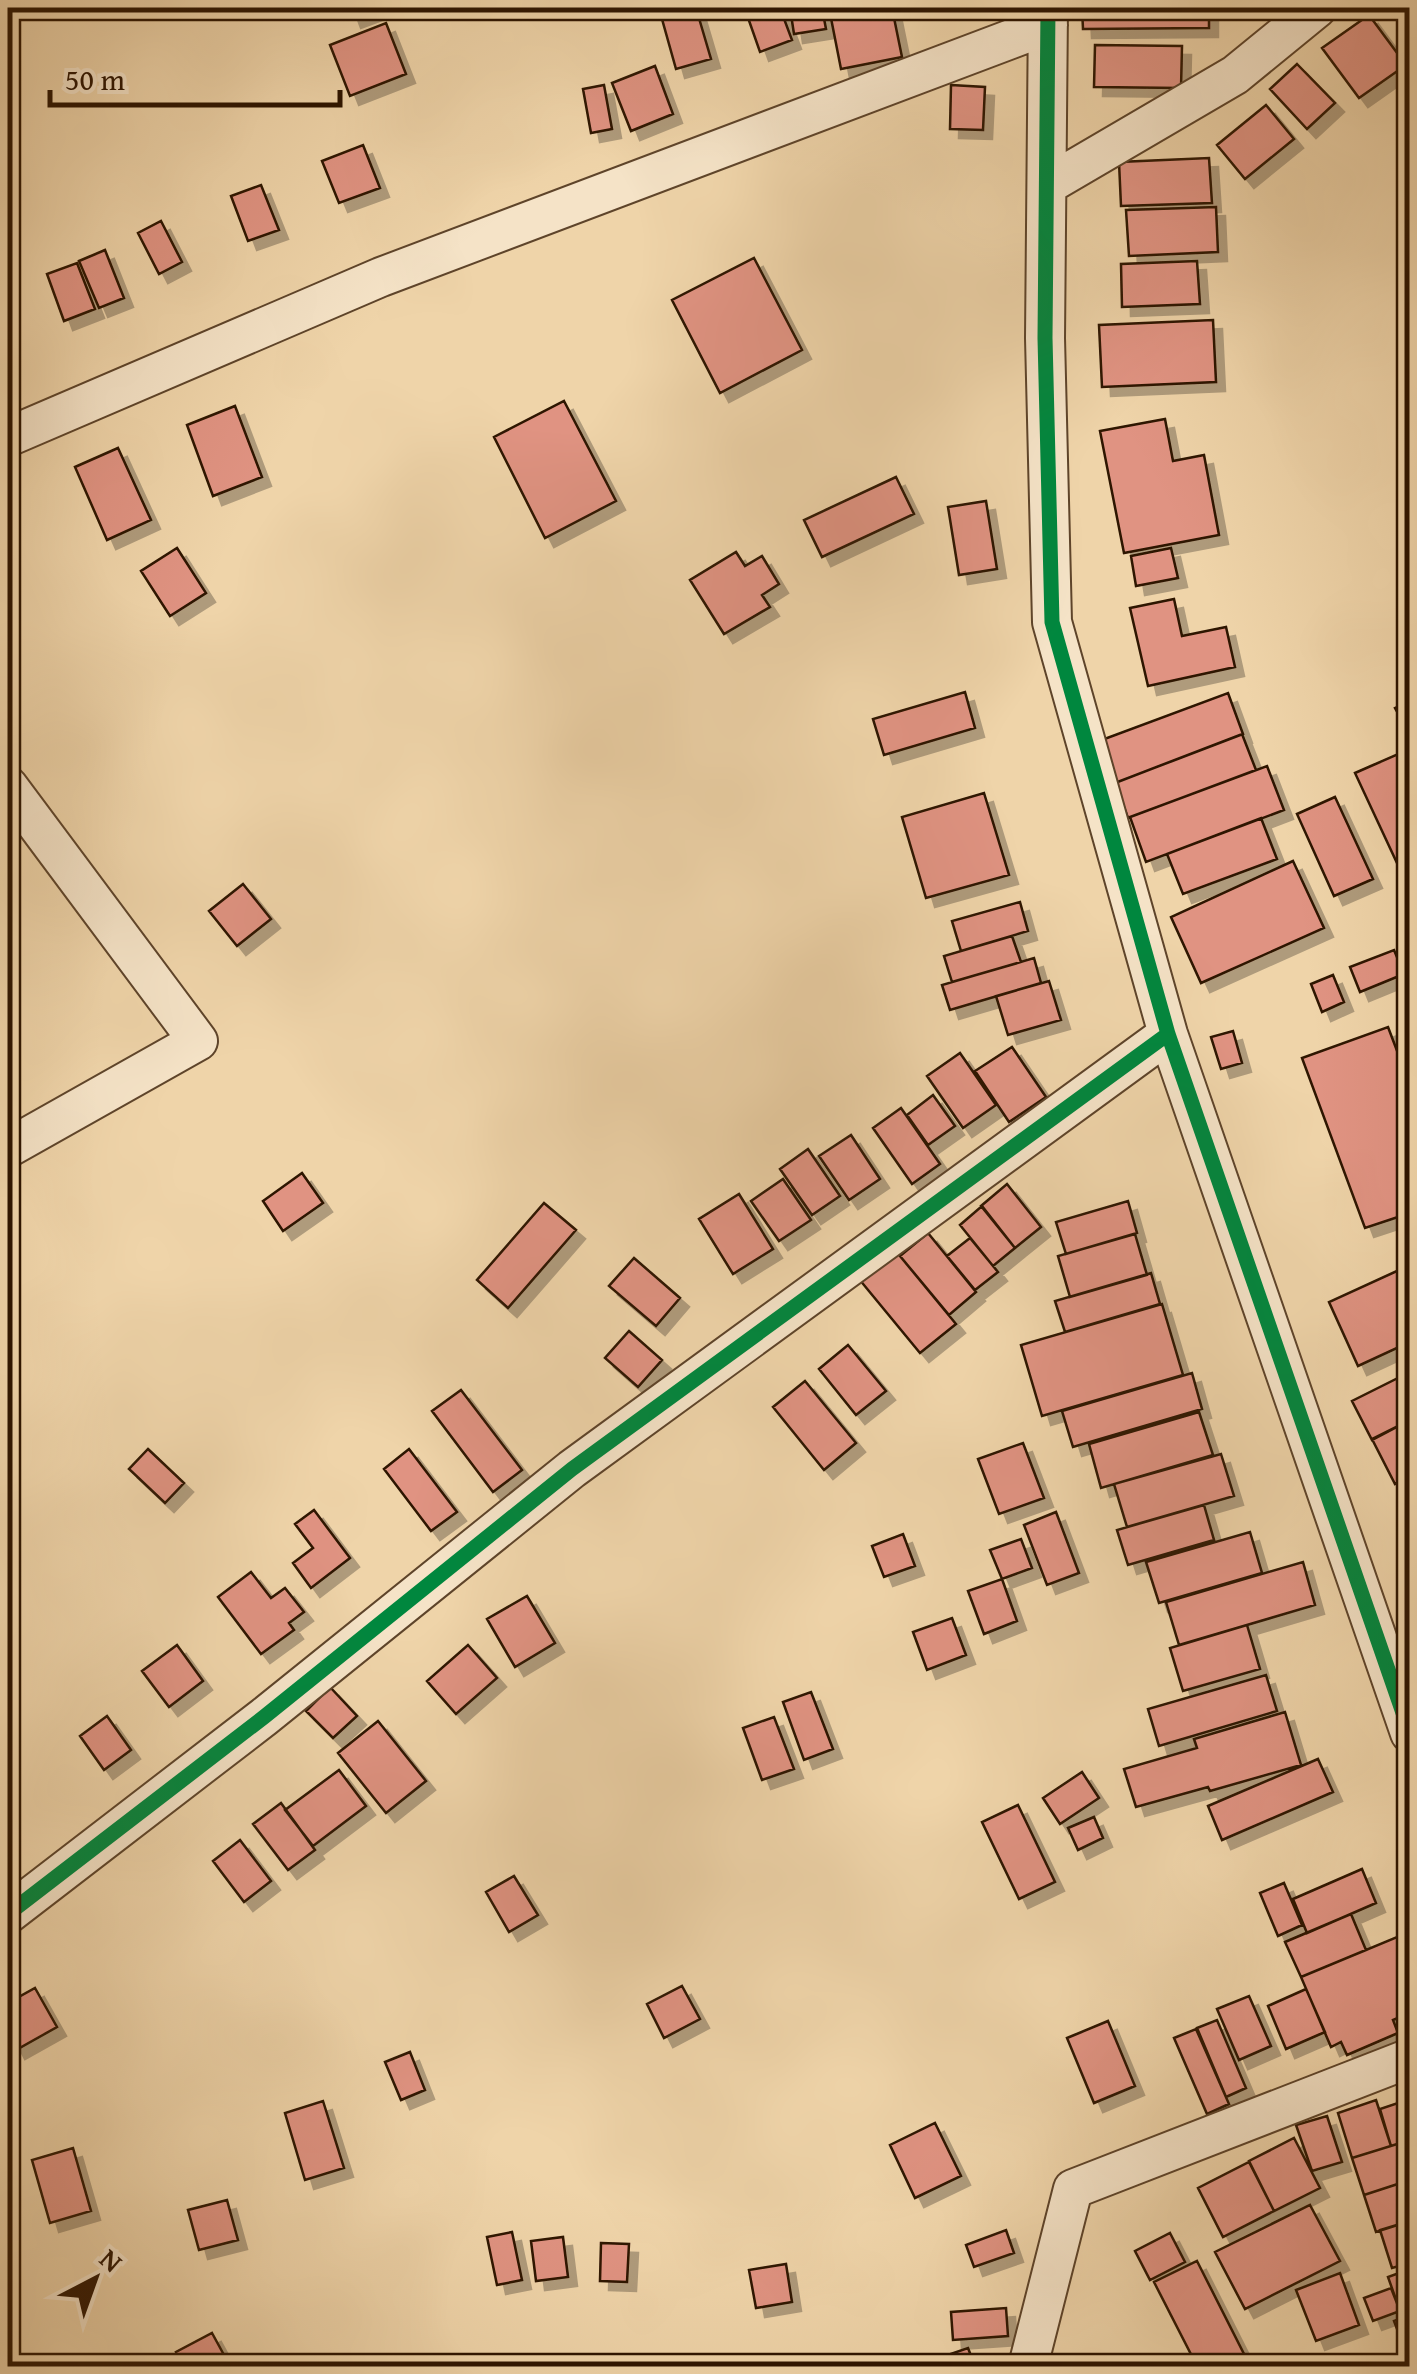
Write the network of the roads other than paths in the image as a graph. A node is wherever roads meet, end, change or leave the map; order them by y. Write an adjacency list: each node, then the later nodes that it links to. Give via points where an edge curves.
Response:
1 (1316, 8): 3 (street, via 1235,74)
2 (1048, 16): 3 (street); 4 (street, via 382,277)
3 (1047, 184): 6 (street, via 1052,622)
4 (8, 437)
5 (8, 786): 7 (street, via 198,1041)
6 (1168, 1034): 8 (street); 9 (street, via 572,1469)
7 (8, 1148)
8 (1410, 1733)
9 (8, 1914)
10 (1410, 2058): 11 (street, via 1073,2189)
11 (1028, 2366)

